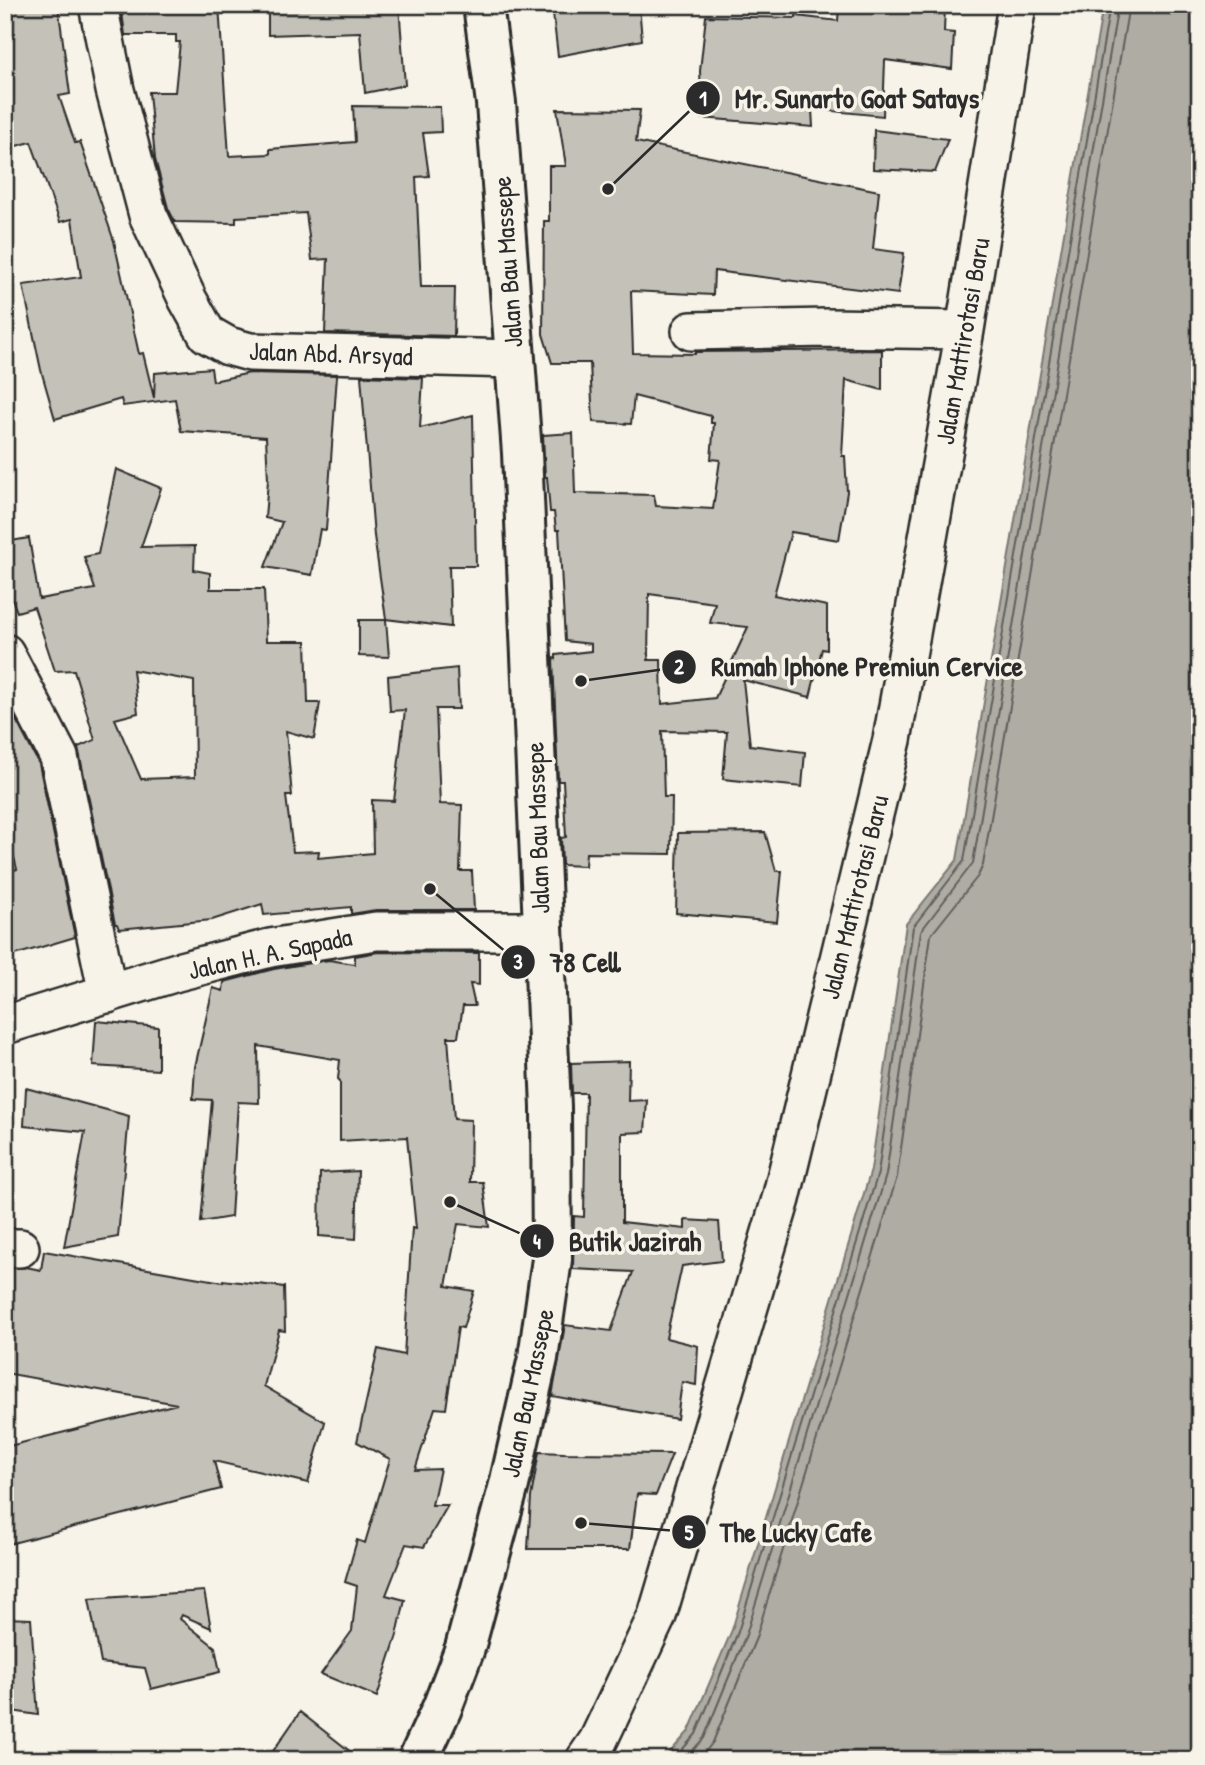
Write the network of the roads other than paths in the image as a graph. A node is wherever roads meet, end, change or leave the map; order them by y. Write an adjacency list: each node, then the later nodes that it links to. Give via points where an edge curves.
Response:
1 (98, 5): 6 (street, Jalan Abd. Arsyad, via 148,215 207,334 250,352)
2 (483, 5): 6 (highway, Jalan Bau Massepe, via 496,103)
3 (1017, 5): 4 (street, Jalan Mattirotasi Baru)
4 (965, 330): 5 (street); 12 (street, Jalan Mattirotasi Baru, via 892,740 781,1199 657,1616)
5 (691, 331)
6 (514, 359): 8 (highway, Jalan Bau Massepe, via 522,453)
7 (5, 653): 9 (street, via 59,757)
8 (541, 931): 9 (street, Jalan H. A. Sapada, via 363,933 270,948); 11 (highway, Jalan Bau Massepe, via 551,1107 552,1259 538,1358 465,1648)
9 (108, 994): 10 (street, Jalan H. A. Sapada)
10 (5, 1025)
11 (418, 1760)
12 (585, 1760)

